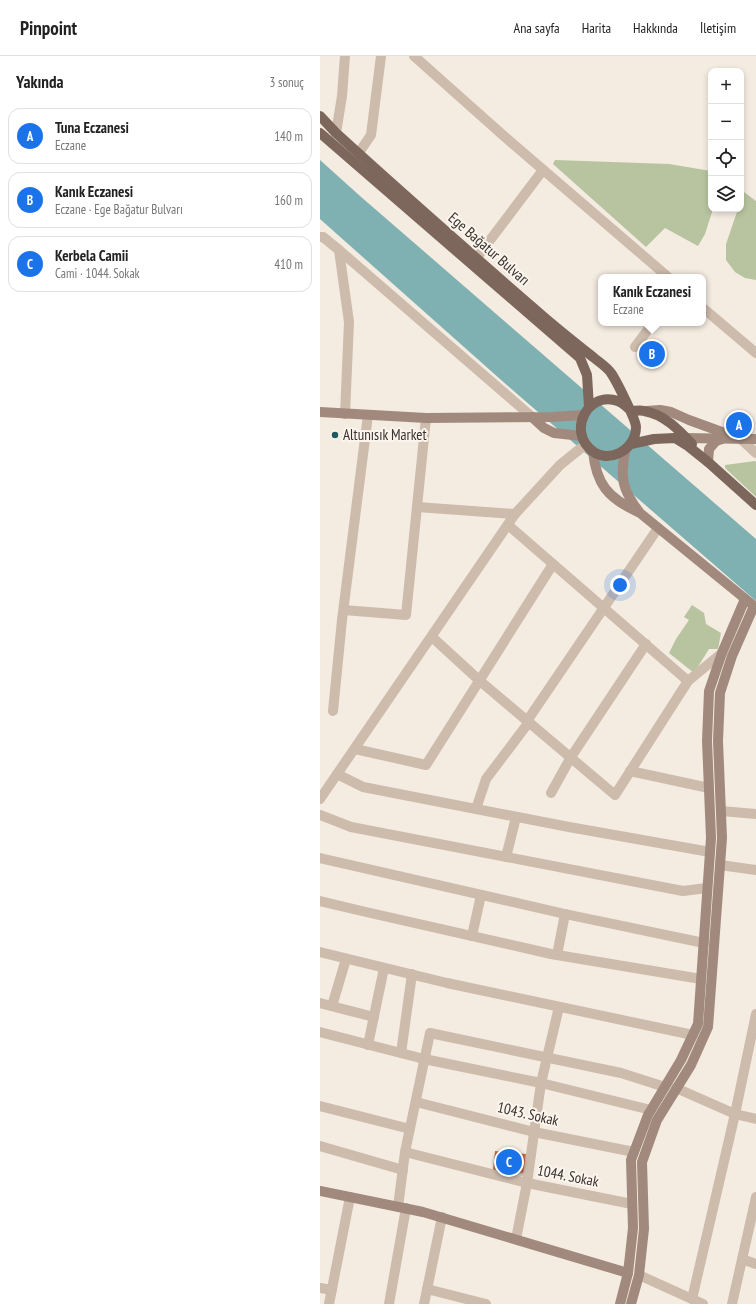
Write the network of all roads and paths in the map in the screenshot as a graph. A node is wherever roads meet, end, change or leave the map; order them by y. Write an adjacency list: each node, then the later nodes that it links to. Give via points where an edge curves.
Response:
1 (345, 56): 6 (street)
2 (381, 56): 7 (street, via 371,135)
3 (414, 56): 8 (street)
4 (320, 116): 6 (main road, Ege Bağatur Bulvarı)
5 (320, 133): 11 (main road, Ege Bağatur Bulvarı)
6 (336, 133): 7 (main road, Ege Bağatur Bulvarı)
7 (358, 154): 11 (main road, Ege Bağatur Bulvarı)
8 (543, 170): 11 (street); 12 (street)
9 (321, 236): 10 (street)
10 (339, 250): 21 (street, via 349,322); 23 (street)
11 (474, 261): 17 (main road, Ege Bağatur Bulvarı, via 611,372); 18 (main road, Ege Bağatur Bulvarı, via 580,358 587,375)
12 (664, 274)
13 (706, 311): 16 (street)
14 (651, 326): 15 (street)
15 (635, 347)
16 (756, 353)
17 (630, 410): 18 (main road, via 622,403 605,400 596,402); 19 (main road); 31 (main road, via 636,425 635,435)
18 (586, 411): 23 (main road, via 551,417); 30 (main road, via 580,423 580,432)
19 (643, 411): 26 (main road, via 661,417); 28 (main road, via 671,412)
20 (320, 412): 21 (main road)
21 (345, 414): 22 (main road)
22 (368, 415): 24 (main road); 43 (street)
23 (532, 417): 24 (main road); 30 (main road, via 554,433)
24 (426, 418): 35 (street)
25 (675, 438): 26 (main road); 31 (main road, via 654,439); 33 (main road)
26 (686, 438): 27 (main road); 33 (main road)
27 (723, 438): 28 (main road); 33 (main road, via 709,449)
28 (741, 439): 29 (main road); 32 (street)
29 (756, 439)
30 (587, 444): 31 (main road, via 597,454 607,456 616,455); 36 (main road, via 599,480 610,494 625,506); 37 (street, via 560,465)
31 (628, 447): 36 (main road, via 622,468 622,481 632,503)
32 (756, 453)
33 (708, 462): 34 (main road)
34 (756, 506)
35 (417, 507): 37 (street); 43 (street, via 406,615)
36 (640, 513): 39 (main road)
37 (515, 514): 38 (street)
38 (508, 525): 40 (street); 44 (street)
39 (658, 528): 41 (main road); 42 (street)
40 (553, 564): 42 (street); 47 (street)
41 (745, 599): 46 (main road); 59 (main road, via 754,606 732,656 720,693 718,741)
42 (604, 608): 45 (street); 50 (street)
43 (344, 610): 49 (street)
44 (432, 637): 47 (street); 51 (street)
45 (646, 644): 48 (street); 52 (street)
46 (722, 653): 48 (street); 55 (main road, via 710,692 707,741)
47 (480, 681): 50 (street); 51 (street, via 426,765)
48 (688, 681): 53 (street)
49 (333, 711)
50 (528, 722): 52 (street); 58 (street, via 486,779)
51 (354, 749): 54 (street)
52 (571, 758): 53 (street, via 615,794); 56 (street)
53 (630, 771): 55 (street)
54 (337, 774): 57 (street); 58 (street, via 363,787)
55 (709, 788): 63 (main road)
56 (551, 793)
57 (320, 799)
58 (476, 809): 62 (street)
59 (721, 811): 60 (street); 66 (main road)
60 (756, 814)
61 (320, 815): 64 (street, via 351,827)
62 (516, 817): 63 (street); 64 (street)
63 (710, 852): 68 (main road)
64 (506, 856): 68 (street, via 683,891)
65 (320, 858): 69 (street)
66 (720, 865): 67 (street); 93 (main road, via 708,1027)
67 (756, 870)
68 (707, 888): 73 (main road)
69 (481, 895): 71 (street); 72 (street)
70 (320, 900): 72 (street)
71 (565, 914): 73 (street); 75 (street)
72 (472, 936): 75 (street)
73 (704, 943): 79 (main road)
74 (320, 952): 76 (street)
75 (557, 955): 79 (street)
76 (346, 958): 77 (street); 81 (street)
77 (384, 968): 78 (street); 84 (street)
78 (412, 974): 82 (street); 88 (street)
79 (701, 979): 86 (main road, via 698,1024)
80 (320, 1003): 81 (street)
81 (332, 1006): 84 (street)
82 (559, 1007): 86 (street); 89 (street)
83 (756, 1014): 97 (street)
84 (374, 1017): 87 (street)
85 (320, 1032): 87 (street)
86 (693, 1035): 92 (main road)
87 (368, 1045): 88 (street)
88 (401, 1053): 90 (street)
89 (546, 1057): 90 (street, via 430,1033); 91 (street); 92 (street, via 621,1073)
90 (424, 1060): 91 (street); 94 (street)
91 (540, 1083): 96 (street); 100 (street)
92 (665, 1087): 96 (main road)
93 (676, 1088): 97 (street); 117 (main road, via 658,1120 642,1162 644,1229)
94 (416, 1102): 99 (street); 100 (street, 1043. Sokak)
95 (320, 1106): 99 (street)
96 (651, 1110): 103 (main road)
97 (735, 1114): 98 (street); 121 (street)
98 (756, 1119)
99 (410, 1129): 102 (street)
100 (534, 1132): 103 (street, 1043. Sokak); 105 (street)
101 (320, 1146): 104 (street)
102 (405, 1152): 104 (street); 105 (street, 1044. Sokak)
103 (634, 1152): 109 (main road, via 631,1160)
104 (403, 1170): 110 (street)
105 (527, 1184): 109 (street, 1044. Sokak); 113 (street)
106 (320, 1191): 108 (main road)
107 (756, 1196): 112 (street)
108 (350, 1197): 110 (main road); 120 (street)
109 (632, 1204): 116 (main road, via 633,1228)
110 (402, 1207): 111 (main road); 123 (street)
111 (442, 1217): 113 (main road); 119 (street)
112 (752, 1232): 114 (street)
113 (516, 1239): 116 (main road)
114 (742, 1259): 115 (street); 129 (street)
115 (756, 1264)
116 (628, 1273): 126 (main road)
117 (639, 1276): 121 (street); 127 (main road)
118 (320, 1288): 120 (street)
119 (427, 1289): 124 (street); 125 (street)
120 (332, 1290): 122 (street)
121 (692, 1299): 128 (street)
122 (329, 1304)
123 (390, 1304)
124 (424, 1304)
125 (486, 1304)
126 (620, 1304)
127 (631, 1304)
128 (703, 1304)
129 (732, 1304)

